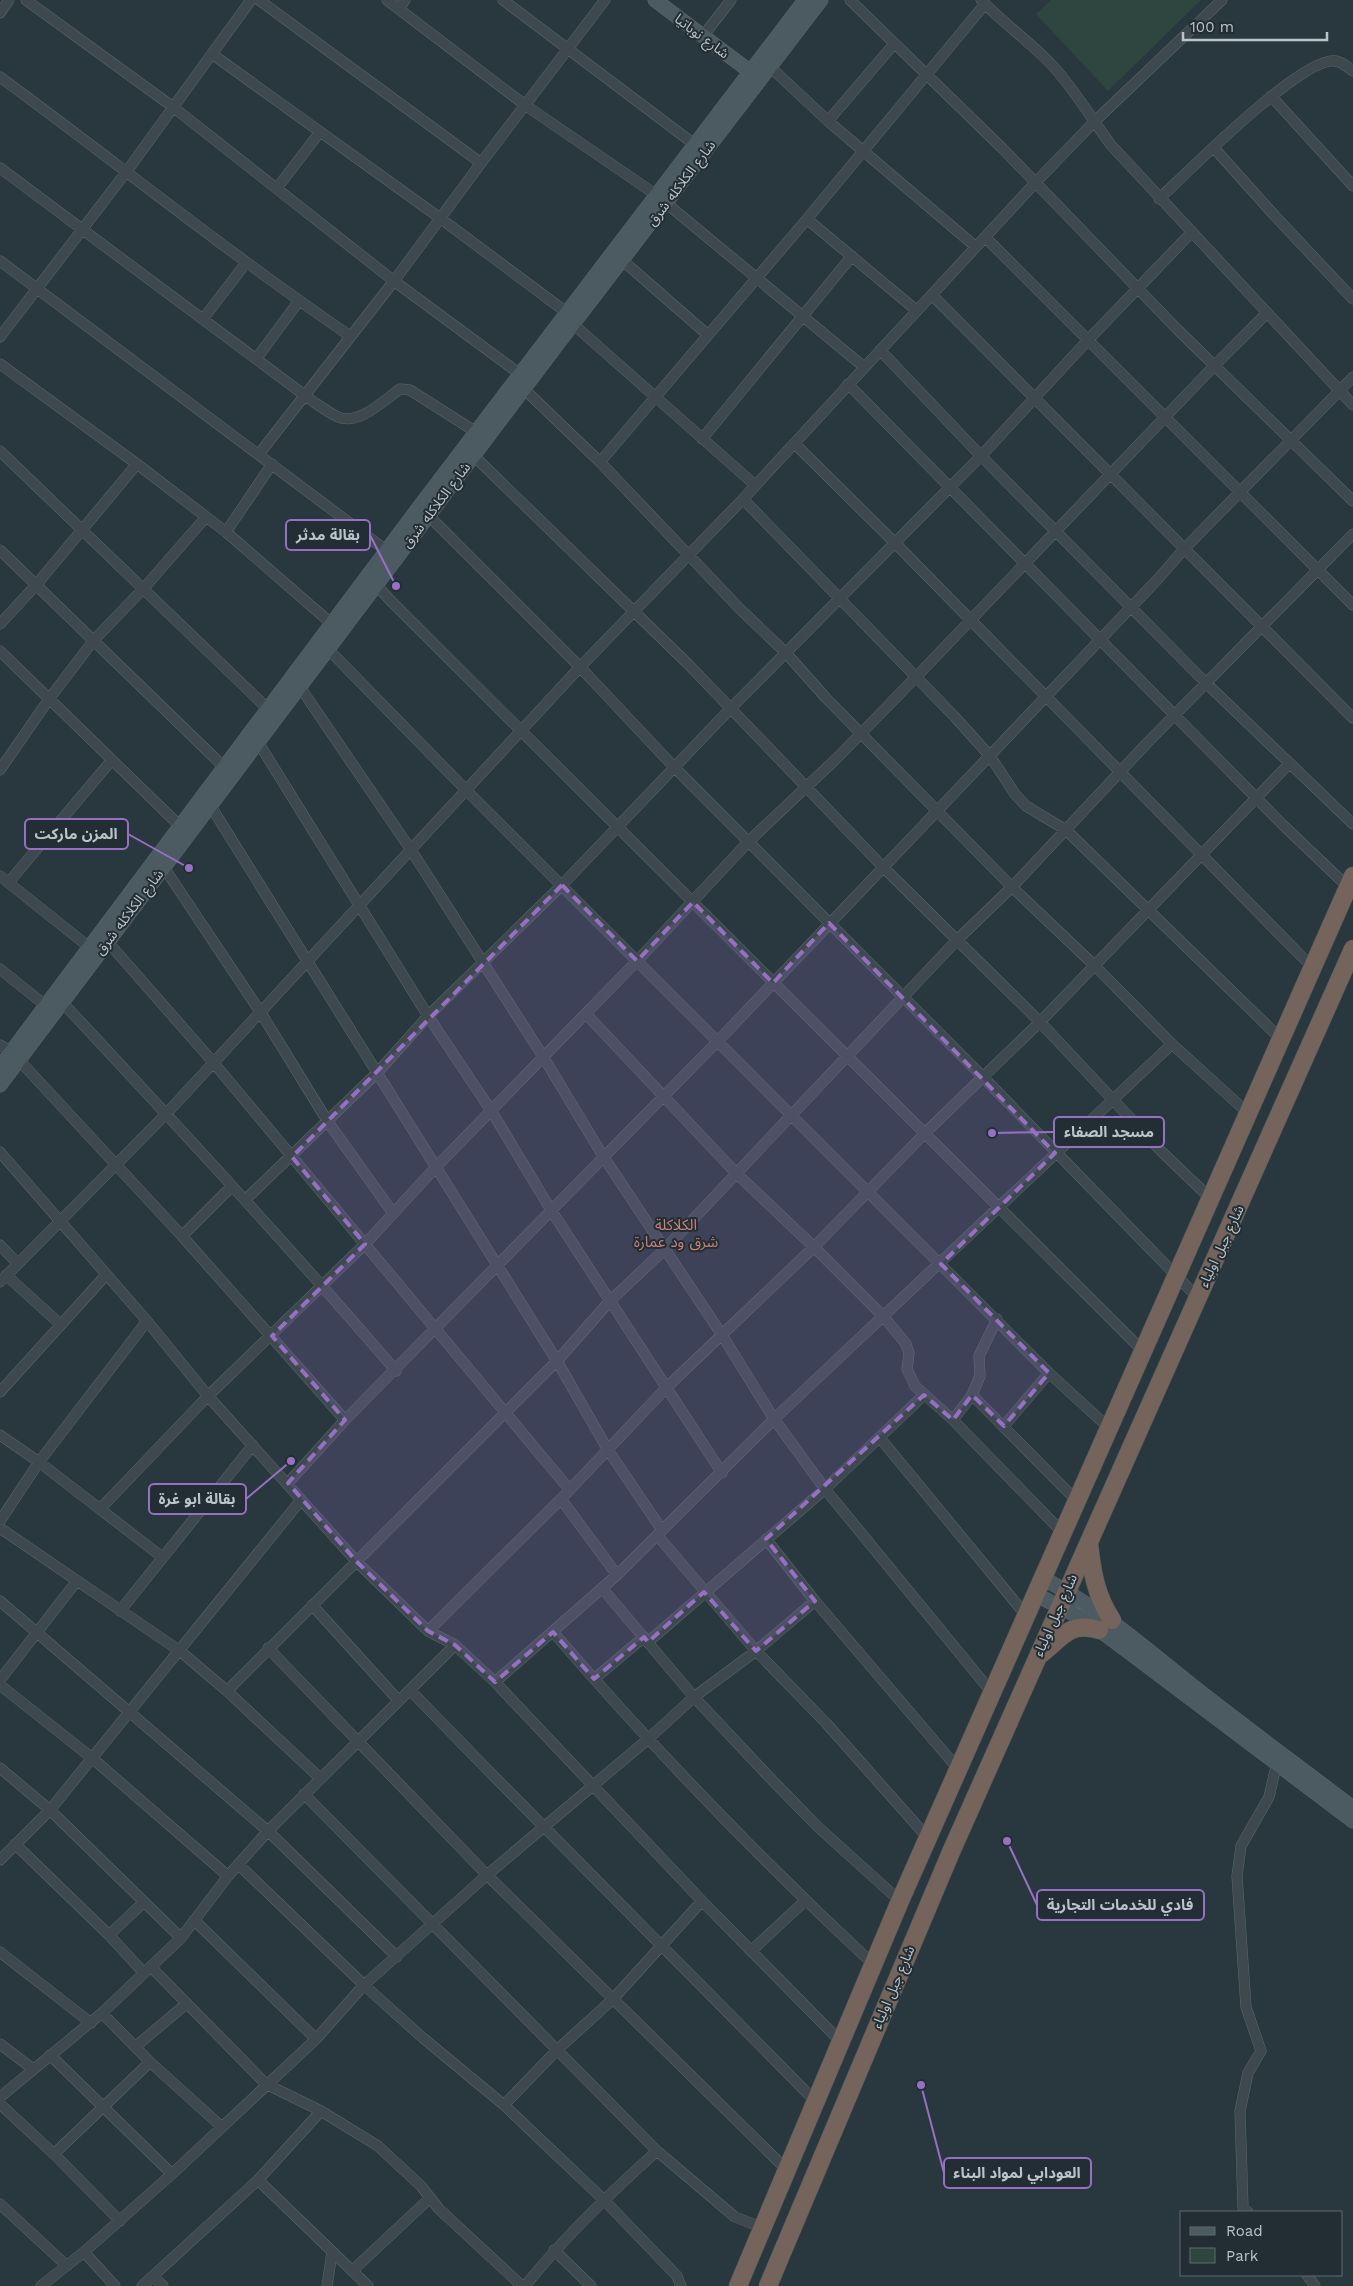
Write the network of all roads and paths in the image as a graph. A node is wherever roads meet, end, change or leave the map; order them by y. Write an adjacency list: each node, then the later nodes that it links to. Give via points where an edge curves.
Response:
1 (9, 0): 16 (street)
2 (26, 0): 28 (street)
3 (251, 0): 20 (street)
4 (259, 0): 35 (street)
5 (387, 0): 15 (street)
6 (503, 0): 19 (street)
7 (606, 0): 19 (street)
8 (655, 0): 17 (street, شارع نوباتيا)
9 (731, 0): 17 (street)
10 (805, 0): 21 (street, شارع الكلاكله شرق)
11 (821, 0): 21 (street, شارع الكلاكله شرق)
12 (850, 0): 18 (street)
13 (1222, 0): 30 (street)
14 (983, 2): 24 (street); 30 (street, via 1076,92)
15 (402, 5): 27 (street)
16 (0, 13)
17 (703, 36): 23 (street, شارع نوباتيا)
18 (894, 44): 24 (street); 29 (street)
19 (568, 48): 27 (street); 32 (street)
20 (212, 54): 28 (street); 31 (street)
21 (765, 62): 23 (street, شارع الكلاكله شرق); 29 (street)
22 (1353, 71): 26 (street, via 1336,61 1320,64)
23 (755, 75): 32 (street, شارع الكلاكله شرق); 41 (street, شارع الكلاكله شرق)
24 (925, 76): 34 (street); 38 (street)
25 (0, 77): 37 (street)
26 (1271, 96): 33 (street); 39 (street)
27 (525, 105): 35 (street); 41 (street)
28 (173, 107): 37 (street); 40 (street)
29 (828, 122): 34 (street)
30 (1094, 122): 38 (street); 42 (street)
31 (320, 132): 40 (street); 43 (street)
32 (694, 144): 41 (street, شارع الكلاكله شرق)
33 (1214, 148): 42 (street); 58 (street)
34 (863, 152): 44 (street); 48 (street)
35 (481, 162): 43 (street)
36 (0, 168): 45 (street)
37 (127, 170): 45 (street); 52 (street)
38 (1035, 183): 47 (street); 56 (street)
39 (1353, 186)
40 (278, 188): 54 (street)
41 (660, 199): 50 (street, شارع الكلاكله شرق); 53 (street); 63 (street, شارع الكلاكله شرق)
42 (1159, 199): 46 (street)
43 (440, 218): 54 (street); 63 (street)
44 (807, 219): 49 (street); 53 (street)
45 (81, 229): 55 (street); 64 (street)
46 (1191, 233): 56 (street); 61 (street)
47 (985, 237): 48 (street); 68 (street)
48 (976, 247): 57 (street)
49 (852, 256): 60 (street); 62 (street)
50 (622, 260): 63 (street, شارع الكلاكله شرق); 65 (street)
51 (0, 261): 55 (street)
52 (246, 264): 59 (street); 64 (street)
53 (756, 278): 62 (street); 65 (street)
54 (394, 281): 66 (street); 74 (street)
55 (36, 288): 67 (street); 89 (street)
56 (1137, 289): 68 (street); 71 (street)
57 (932, 295): 60 (street); 81 (street)
58 (1353, 299)
59 (299, 301): 66 (street); 70 (street)
60 (916, 310): 69 (street)
61 (1266, 314): 71 (street); 78 (street)
62 (802, 316): 72 (street); 85 (street)
63 (569, 318): 74 (street, شارع الكلاكله شرق); 77 (street, شارع الكلاكله شرق); 80 (street)
64 (204, 319): 70 (street)
65 (708, 335): 80 (street)
66 (350, 336): 79 (street)
67 (0, 337)
68 (1088, 340): 81 (street); 83 (street)
69 (880, 350): 72 (street); 91 (street)
70 (256, 359): 79 (street)
71 (1215, 365): 83 (street); 86 (street)
72 (864, 366): 76 (street)
73 (1, 367): 93 (street)
74 (520, 374): 84 (street, شارع الكلاكله شرق)
75 (1353, 376): 78 (street)
76 (848, 384): 87 (street); 97 (street)
77 (524, 389): 90 (street, شارع الكلاكله شرق); 92 (street)
78 (1339, 391): 82 (street); 86 (street)
79 (304, 395): 84 (street, via 348,420 358,417 400,389 410,390); 89 (street)
80 (655, 397): 85 (street); 92 (street)
81 (1036, 398): 91 (street); 95 (street)
82 (1353, 405)
83 (1166, 417): 95 (street); 98 (street)
84 (476, 432): 110 (street, شارع الكلاكله شرق)
85 (702, 439): 96 (street)
86 (1292, 440): 98 (street); 100 (street)
87 (794, 443): 96 (street); 107 (street)
88 (0, 451): 103 (street)
89 (259, 454): 94 (street)
90 (474, 456): 101 (street, شارع الكلاكله شرق); 120 (street)
91 (981, 456): 97 (street); 104 (street)
92 (600, 462): 111 (street)
93 (137, 464): 102 (street); 103 (street)
94 (272, 464): 105 (street); 110 (street)
95 (1112, 474): 104 (street); 108 (street)
96 (755, 485): 99 (street)
97 (949, 488): 107 (street); 112 (street)
98 (1241, 491): 108 (street); 113 (street)
99 (743, 499): 111 (street); 117 (street)
100 (1353, 501)
101 (428, 515): 114 (street, شارع الكلاكله شرق); 130 (street)
102 (206, 517): 105 (street); 116 (street)
103 (82, 531): 115 (street); 116 (street)
104 (1058, 531): 112 (street); 119 (street)
105 (226, 532): 123 (street)
106 (1353, 534): 113 (street)
107 (895, 543): 117 (street); 121 (street)
108 (1186, 548): 119 (street); 124 (street)
109 (0, 550): 115 (street)
110 (386, 551): 114 (street, شارع الكلاكله شرق)
111 (690, 556): 120 (street); 129 (street)
112 (1025, 565): 121 (street); 126 (street)
113 (1318, 568): 118 (street); 124 (street)
114 (372, 580): 123 (street, شارع الكلاكله شرق); 127 (street, شارع الكلاكله شرق); 140 (street)
115 (36, 585): 122 (street); 125 (street)
116 (144, 588): 125 (street); 137 (street)
117 (840, 598): 129 (street); 131 (street)
118 (1353, 604)
119 (1132, 607): 126 (street); 132 (street)
120 (635, 612): 130 (street); 136 (street)
121 (971, 621): 131 (street); 134 (street)
122 (0, 624)
123 (332, 624): 137 (street, شارع الكلاكله شرق)
124 (1262, 626): 132 (street); 139 (street)
125 (94, 640): 135 (street); 146 (street)
126 (1100, 640): 134 (street); 138 (street)
127 (328, 649): 133 (street, شارع الكلاكله شرق); 151 (street)
128 (0, 651): 135 (street)
129 (786, 653): 136 (street); 141 (street)
130 (580, 667): 140 (street); 147 (street)
131 (918, 676): 141 (street); 143 (street)
132 (1206, 683): 138 (street); 145 (street)
133 (300, 687): 142 (street, شارع الكلاكله شرق); 160 (street)
134 (1046, 698): 143 (street); 149 (street)
135 (49, 699): 144 (street); 148 (street)
136 (731, 708): 147 (street); 150 (street)
137 (268, 709): 146 (street, شارع الكلاكله شرق)
138 (1174, 715): 149 (street); 152 (street)
139 (1353, 718)
140 (523, 731): 151 (street); 157 (street)
141 (861, 733): 150 (street); 154 (street)
142 (258, 742): 153 (street, شارع الكلاكله شرق); 170 (street)
143 (990, 756): 154 (street); 158 (street, via 1026,806)
144 (111, 761): 156 (street); 165 (street)
145 (1289, 764): 152 (street); 155 (street)
146 (224, 767): 156 (street, شارع الكلاكله شرق)
147 (674, 767): 157 (street); 159 (street)
148 (0, 770)
149 (1119, 772): 158 (street); 161 (street)
150 (807, 787): 159 (street); 163 (street)
151 (466, 790): 160 (street); 167 (street)
152 (1256, 798): 161 (street); 166 (street)
153 (210, 805): 162 (street, شارع الكلاكله شرق); 177 (street)
154 (938, 812): 163 (street); 168 (street)
155 (1353, 824)
156 (180, 826): 175 (street, شارع الكلاكله شرق)
157 (618, 827): 167 (street); 169 (street)
158 (1066, 830): 168 (street); 171 (street)
159 (749, 841): 169 (street); 172 (street)
160 (411, 850): 170 (street); 179 (street)
161 (1201, 855): 171 (street); 181 (street)
162 (163, 866): 174 (street, شارع الكلاكله شرق); 187 (street)
163 (883, 867): 172 (street); 173 (street)
164 (0, 876): 165 (street)
165 (9, 882): 175 (street)
166 (1351, 882): 181 (highway, شارع جبل اولياء)
167 (562, 884): 178 (street); 179 (street)
168 (1012, 887): 173 (street); 180 (street)
169 (694, 902): 178 (street); 183 (street)
170 (358, 904): 177 (street); 189 (street)
171 (1148, 909): 180 (street); 191 (street)
172 (829, 923): 183 (street); 184 (street)
173 (957, 940): 184 (street); 190 (street)
174 (107, 941): 185 (street, شارع الكلاكله شرق); 198 (street)
175 (89, 947): 186 (street, شارع الكلاكله شرق)
176 (1353, 949): 200 (highway, شارع جبل اولياء)
177 (308, 960): 187 (street); 201 (street)
178 (637, 961): 188 (street); 192 (street)
179 (483, 963): 189 (street); 197 (street)
180 (1094, 965): 190 (street); 193 (street)
181 (1312, 967): 191 (highway, شارع جبل اولياء)
182 (0, 969): 186 (street)
183 (773, 983): 192 (street); 196 (street)
184 (902, 998): 196 (street); 202 (street)
185 (62, 1002): 194 (street, شارع الكلاكله شرق); 207 (street)
186 (45, 1005): 194 (street, شارع الكلاكله شرق)
187 (261, 1013): 198 (street); 210 (street)
188 (586, 1014): 197 (street); 204 (street)
189 (428, 1016): 201 (street); 206 (street)
190 (1040, 1022): 202 (street); 205 (street)
191 (1282, 1039): 195 (highway, شارع جبل اولياء)
192 (718, 1041): 204 (street); 209 (street)
193 (1172, 1044): 205 (street); 208 (street)
194 (10, 1052): 199 (street, شارع الكلاكله شرق); 203 (street, شارع الكلاكله شرق); 216 (street)
195 (1274, 1056): 200 (highway); 208 (highway, شارع جبل اولياء)
196 (848, 1057): 209 (street); 211 (street)
197 (544, 1058): 206 (street); 214 (street)
198 (213, 1062): 207 (street); 215 (street)
199 (0, 1067)
200 (1300, 1070): 239 (highway, شارع جبل اولياء)
201 (377, 1073): 210 (street); 217 (street)
202 (983, 1077): 211 (street); 213 (street)
203 (0, 1085)
204 (665, 1096): 214 (street); 218 (street)
205 (1113, 1101): 213 (street); 221 (street)
206 (492, 1112): 217 (street); 224 (street)
207 (166, 1114): 216 (street); 219 (street)
208 (1249, 1114): 221 (highway, شارع جبل اولياء)
209 (791, 1115): 218 (street); 220 (street)
210 (328, 1122): 215 (street); 225 (street)
211 (926, 1132): 220 (street); 223 (street)
212 (0, 1152): 226 (street)
213 (1055, 1152): 223 (street); 236 (street)
214 (603, 1156): 224 (street); 231 (street)
215 (292, 1157): 222 (street); 228 (street)
216 (115, 1164): 226 (street); 227 (street)
217 (436, 1167): 225 (street); 234 (street)
218 (736, 1172): 230 (street); 231 (street)
219 (232, 1186): 222 (street); 227 (street)
220 (868, 1192): 230 (street); 233 (street)
221 (1210, 1198): 236 (highway, شارع جبل اولياء)
222 (245, 1200): 238 (street)
223 (999, 1206): 233 (street); 248 (street)
224 (551, 1210): 234 (street); 240 (street)
225 (393, 1213): 228 (street)
226 (59, 1223): 232 (street); 235 (street)
227 (182, 1236): 247 (street)
228 (365, 1244): 238 (street); 245 (street)
229 (0, 1245): 232 (street)
230 (814, 1247): 241 (street); 246 (street)
231 (665, 1249): 240 (street); 246 (street)
232 (17, 1263): 237 (street)
233 (941, 1264): 241 (street); 242 (street)
234 (498, 1266): 245 (street); 249 (street)
235 (106, 1275): 243 (street); 244 (street)
236 (1176, 1276): 239 (street); 248 (highway, شارع جبل اولياء)
237 (3, 1278): 244 (street)
238 (323, 1286): 247 (street); 250 (street)
239 (1197, 1297): 281 (highway, شارع جبل اولياء)
240 (609, 1302): 249 (street); 252 (street)
241 (884, 1317): 254 (street, via 906,1344 909,1375); 259 (street)
242 (997, 1319): 251 (street); 255 (street, via 979,1356 980,1376)
243 (147, 1321): 256 (street); 267 (street)
244 (60, 1324): 253 (street)
245 (437, 1328): 250 (street); 257 (street)
246 (722, 1335): 252 (street); 259 (street)
247 (272, 1336): 256 (street); 258 (street)
248 (1142, 1350): 262 (highway, شارع جبل اولياء)
249 (557, 1360): 257 (street); 266 (street)
250 (396, 1372): 258 (street)
251 (1049, 1373): 261 (street); 262 (street)
252 (667, 1388): 266 (street); 268 (street)
253 (0, 1392)
254 (924, 1395): 260 (street); 264 (street)
255 (972, 1395): 260 (street); 261 (street)
256 (208, 1396): 265 (street); 275 (street)
257 (506, 1412): 270 (street); 283 (street)
258 (346, 1420): 269 (street)
259 (774, 1420): 268 (street); 271 (street)
260 (953, 1420): 278 (street)
261 (1004, 1426): 274 (street)
262 (1108, 1427): 274 (highway, شارع جبل اولياء)
263 (0, 1435): 267 (street)
264 (880, 1438): 271 (street); 295 (street)
265 (253, 1445): 269 (street); 282 (street)
266 (608, 1450): 270 (street); 279 (street)
267 (39, 1462): 275 (street); 276 (street)
268 (722, 1473): 279 (street)
269 (288, 1483): 273 (street)
270 (569, 1489): 272 (street)
271 (824, 1489): 280 (street); 312 (street)
272 (561, 1499): 284 (street); 297 (street)
273 (302, 1500): 283 (street); 303 (street)
274 (1076, 1500): 278 (highway, شارع جبل اولياء)
275 (100, 1509): 282 (street)
276 (0, 1521)
277 (0, 1528): 285 (street)
278 (1062, 1532): 286 (highway, شارع جبل اولياء)
279 (660, 1533): 284 (street); 289 (street)
280 (766, 1539): 289 (street); 291 (street)
281 (1088, 1540): 288 (highway, شارع جبل اولياء); 296 (highway, via 1092,1573)
282 (162, 1557): 294 (street)
283 (357, 1562): 292 (street); 297 (street)
284 (617, 1574): 287 (street)
285 (76, 1582): 294 (street); 299 (street)
286 (1039, 1586): 288 (street); 293 (street); 295 (highway, شارع جبل اولياء)
287 (602, 1588): 298 (street); 300 (street)
288 (1066, 1590): 293 (highway, شارع جبل اولياء); 296 (street)
289 (704, 1592): 300 (street); 304 (street)
290 (0, 1601): 299 (street)
291 (815, 1601): 304 (street); 322 (street)
292 (312, 1606): 302 (street); 315 (street)
293 (1060, 1607): 296 (street); 305 (highway, شارع جبل اولياء)
294 (120, 1611): 303 (street)
295 (1025, 1614): 312 (highway, شارع جبل اولياء)
296 (1105, 1625): 305 (highway, via 1073,1628); 313 (street)
297 (428, 1631): 301 (street)
298 (553, 1632): 306 (street); 308 (street)
299 (37, 1633): 307 (street); 316 (street)
300 (646, 1640): 306 (street); 314 (street)
301 (455, 1645): 308 (street); 310 (street)
302 (268, 1648): 311 (street); 318 (street)
303 (180, 1651): 311 (street); 316 (street)
304 (756, 1651): 314 (street); 331 (street, via 826,1723)
305 (1036, 1657): 400 (highway, شارع جبل اولياء)
306 (594, 1679): 317 (street)
307 (0, 1680)
308 (495, 1682): 324 (street)
309 (0, 1685): 319 (street)
310 (410, 1690): 315 (street); 329 (street)
311 (227, 1691): 323 (street)
312 (992, 1694): 322 (highway, شارع جبل اولياء)
313 (1195, 1694): 320 (street); 326 (street)
314 (694, 1697): 317 (street); 339 (street, via 818,1827)
315 (399, 1702): 318 (street)
316 (130, 1713): 319 (street); 330 (street)
317 (648, 1740): 324 (street); 338 (street)
318 (359, 1742): 323 (street); 335 (street)
319 (92, 1758): 327 (street); 336 (street)
320 (1276, 1762): 328 (street); 380 (street, via 1270,1797 1241,1846 1237,1876 1246,2008 1261,2051 1248,2073 1240,2111 1243,2208)
321 (0, 1768): 327 (street)
322 (959, 1770): 331 (highway, شارع جبل اولياء)
323 (320, 1778): 325 (street)
324 (594, 1786): 329 (street); 337 (street)
325 (304, 1794): 330 (street); 342 (street)
326 (1353, 1808)
327 (50, 1810): 332 (street); 340 (street)
328 (1353, 1821)
329 (544, 1828): 335 (street); 345 (street)
330 (268, 1831): 334 (street); 348 (street)
331 (928, 1838): 339 (highway, شارع جبل اولياء)
332 (15, 1844): 333 (street); 343 (street)
333 (1, 1856)
334 (238, 1864): 336 (street); 351 (street)
335 (487, 1875): 342 (street); 352 (street)
336 (228, 1876): 341 (street)
337 (702, 1901): 345 (street); 346 (street)
338 (805, 1901): 346 (street); 349 (street)
339 (900, 1901): 349 (highway, شارع جبل اولياء)
340 (144, 1902): 343 (street); 344 (street)
341 (194, 1920): 344 (street); 356 (street)
342 (434, 1924): 348 (street); 360 (street)
343 (109, 1935): 350 (street)
344 (181, 1938): 350 (street)
345 (663, 1946): 352 (street); 366 (street)
346 (751, 1951): 357 (street)
347 (2, 1957): 355 (street)
348 (397, 1957): 351 (street)
349 (874, 1965): 357 (highway, شارع جبل اولياء)
350 (147, 1970): 353 (street); 354 (street)
351 (364, 1985): 356 (street); 368 (street)
352 (613, 1999): 360 (street); 374 (street)
353 (186, 2004): 359 (street); 364 (street)
354 (102, 2013): 355 (street); 359 (street)
355 (91, 2022): 361 (street)
356 (316, 2039): 364 (street)
357 (840, 2041): 366 (highway, شارع جبل اولياء)
358 (0, 2044): 363 (street)
359 (135, 2047): 362 (street)
360 (556, 2050): 368 (street); 372 (street)
361 (50, 2055): 363 (street); 369 (street)
362 (150, 2062): 369 (street); 371 (street)
363 (33, 2069): 365 (street)
364 (266, 2084): 370 (street); 371 (street)
365 (0, 2097)
366 (816, 2102): 374 (highway, شارع جبل اولياء)
367 (0, 2104): 373 (street)
368 (504, 2105): 378 (street)
369 (103, 2108): 373 (street); 375 (street)
370 (322, 2111): 376 (street); 377 (street, via 378,2146)
371 (222, 2127): 375 (street)
372 (657, 2151): 378 (street); 382 (street, via 735,2217)
373 (54, 2154): 381 (street)
374 (787, 2170): 382 (highway, شارع جبل اولياء)
375 (172, 2174): 381 (street)
376 (258, 2180): 385 (street); 388 (street)
377 (430, 2198): 387 (street); 396 (street)
378 (603, 2199): 383 (street); 398 (street, via 677,2276)
379 (0, 2204): 386 (street)
380 (1247, 2211)
381 (120, 2221): 384 (street)
382 (763, 2228): 399 (highway, شارع جبل اولياء)
383 (554, 2250): 396 (street); 397 (street)
384 (84, 2252): 386 (street); 391 (street)
385 (332, 2252): 387 (street); 394 (street)
386 (67, 2266): 390 (street)
387 (352, 2271): 395 (street)
388 (153, 2276): 392 (street); 393 (street)
389 (1307, 2276): 401 (street)
390 (41, 2286)
391 (116, 2286)
392 (142, 2286)
393 (163, 2286)
394 (327, 2286)
395 (368, 2286)
396 (524, 2286)
397 (591, 2286)
398 (681, 2286)
399 (738, 2286)
400 (768, 2286)
401 (1316, 2286)

